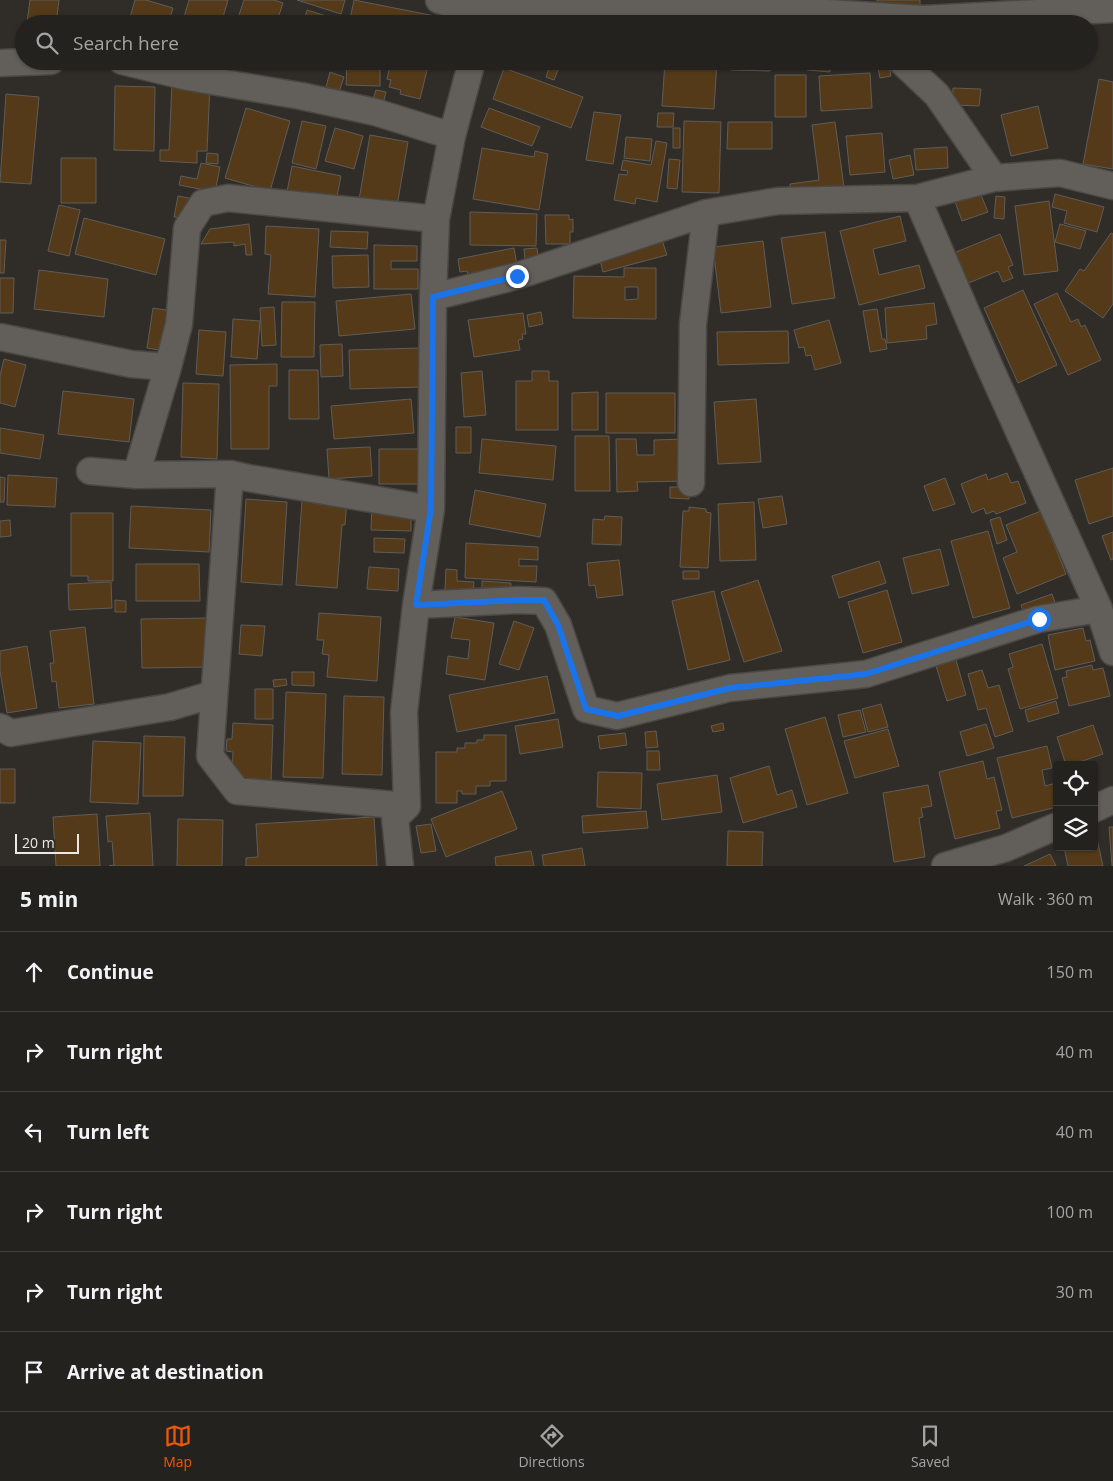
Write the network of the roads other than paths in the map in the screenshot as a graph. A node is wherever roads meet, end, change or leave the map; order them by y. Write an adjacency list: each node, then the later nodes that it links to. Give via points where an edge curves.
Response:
1 (439, 0): 3 (street)
2 (1113, 9): 4 (street)
3 (486, 10): 4 (street, via 682,4)
4 (923, 14)
5 (0, 62): 6 (street)
6 (15, 62)
7 (159, 70): 10 (street, via 375,112)
8 (470, 70): 10 (street)
9 (911, 70): 11 (street, via 937,95)
10 (452, 136): 15 (street)
11 (994, 178): 12 (street, via 1060,173); 13 (street)
12 (1113, 186)
13 (917, 198): 14 (street, via 778,201); 25 (street)
14 (706, 213): 16 (street, via 517,276); 22 (street, via 693,324)
15 (436, 219): 16 (street); 18 (street, via 228,198 203,202 187,228 179,324)
16 (433, 297): 23 (street)
17 (0, 337): 18 (street, via 131,364)
18 (168, 367): 21 (street)
19 (90, 472): 21 (street)
20 (230, 474): 21 (street); 23 (street); 27 (street)
21 (136, 475)
22 (692, 483)
23 (431, 508): 24 (street)
24 (416, 605): 25 (street, via 544,600 558,625 586,709 618,716 730,688 866,674 1039,619); 30 (street, via 404,712)
25 (1098, 608): 26 (street)
26 (1113, 652)
27 (214, 694): 28 (street, via 170,707 11,733); 30 (street, via 210,756 237,792)
28 (0, 726)
29 (1113, 800): 31 (street)
30 (407, 806): 33 (street, via 395,818)
31 (1098, 807)
32 (1053, 828): 34 (street, via 1006,848)
33 (400, 866)
34 (945, 866)

